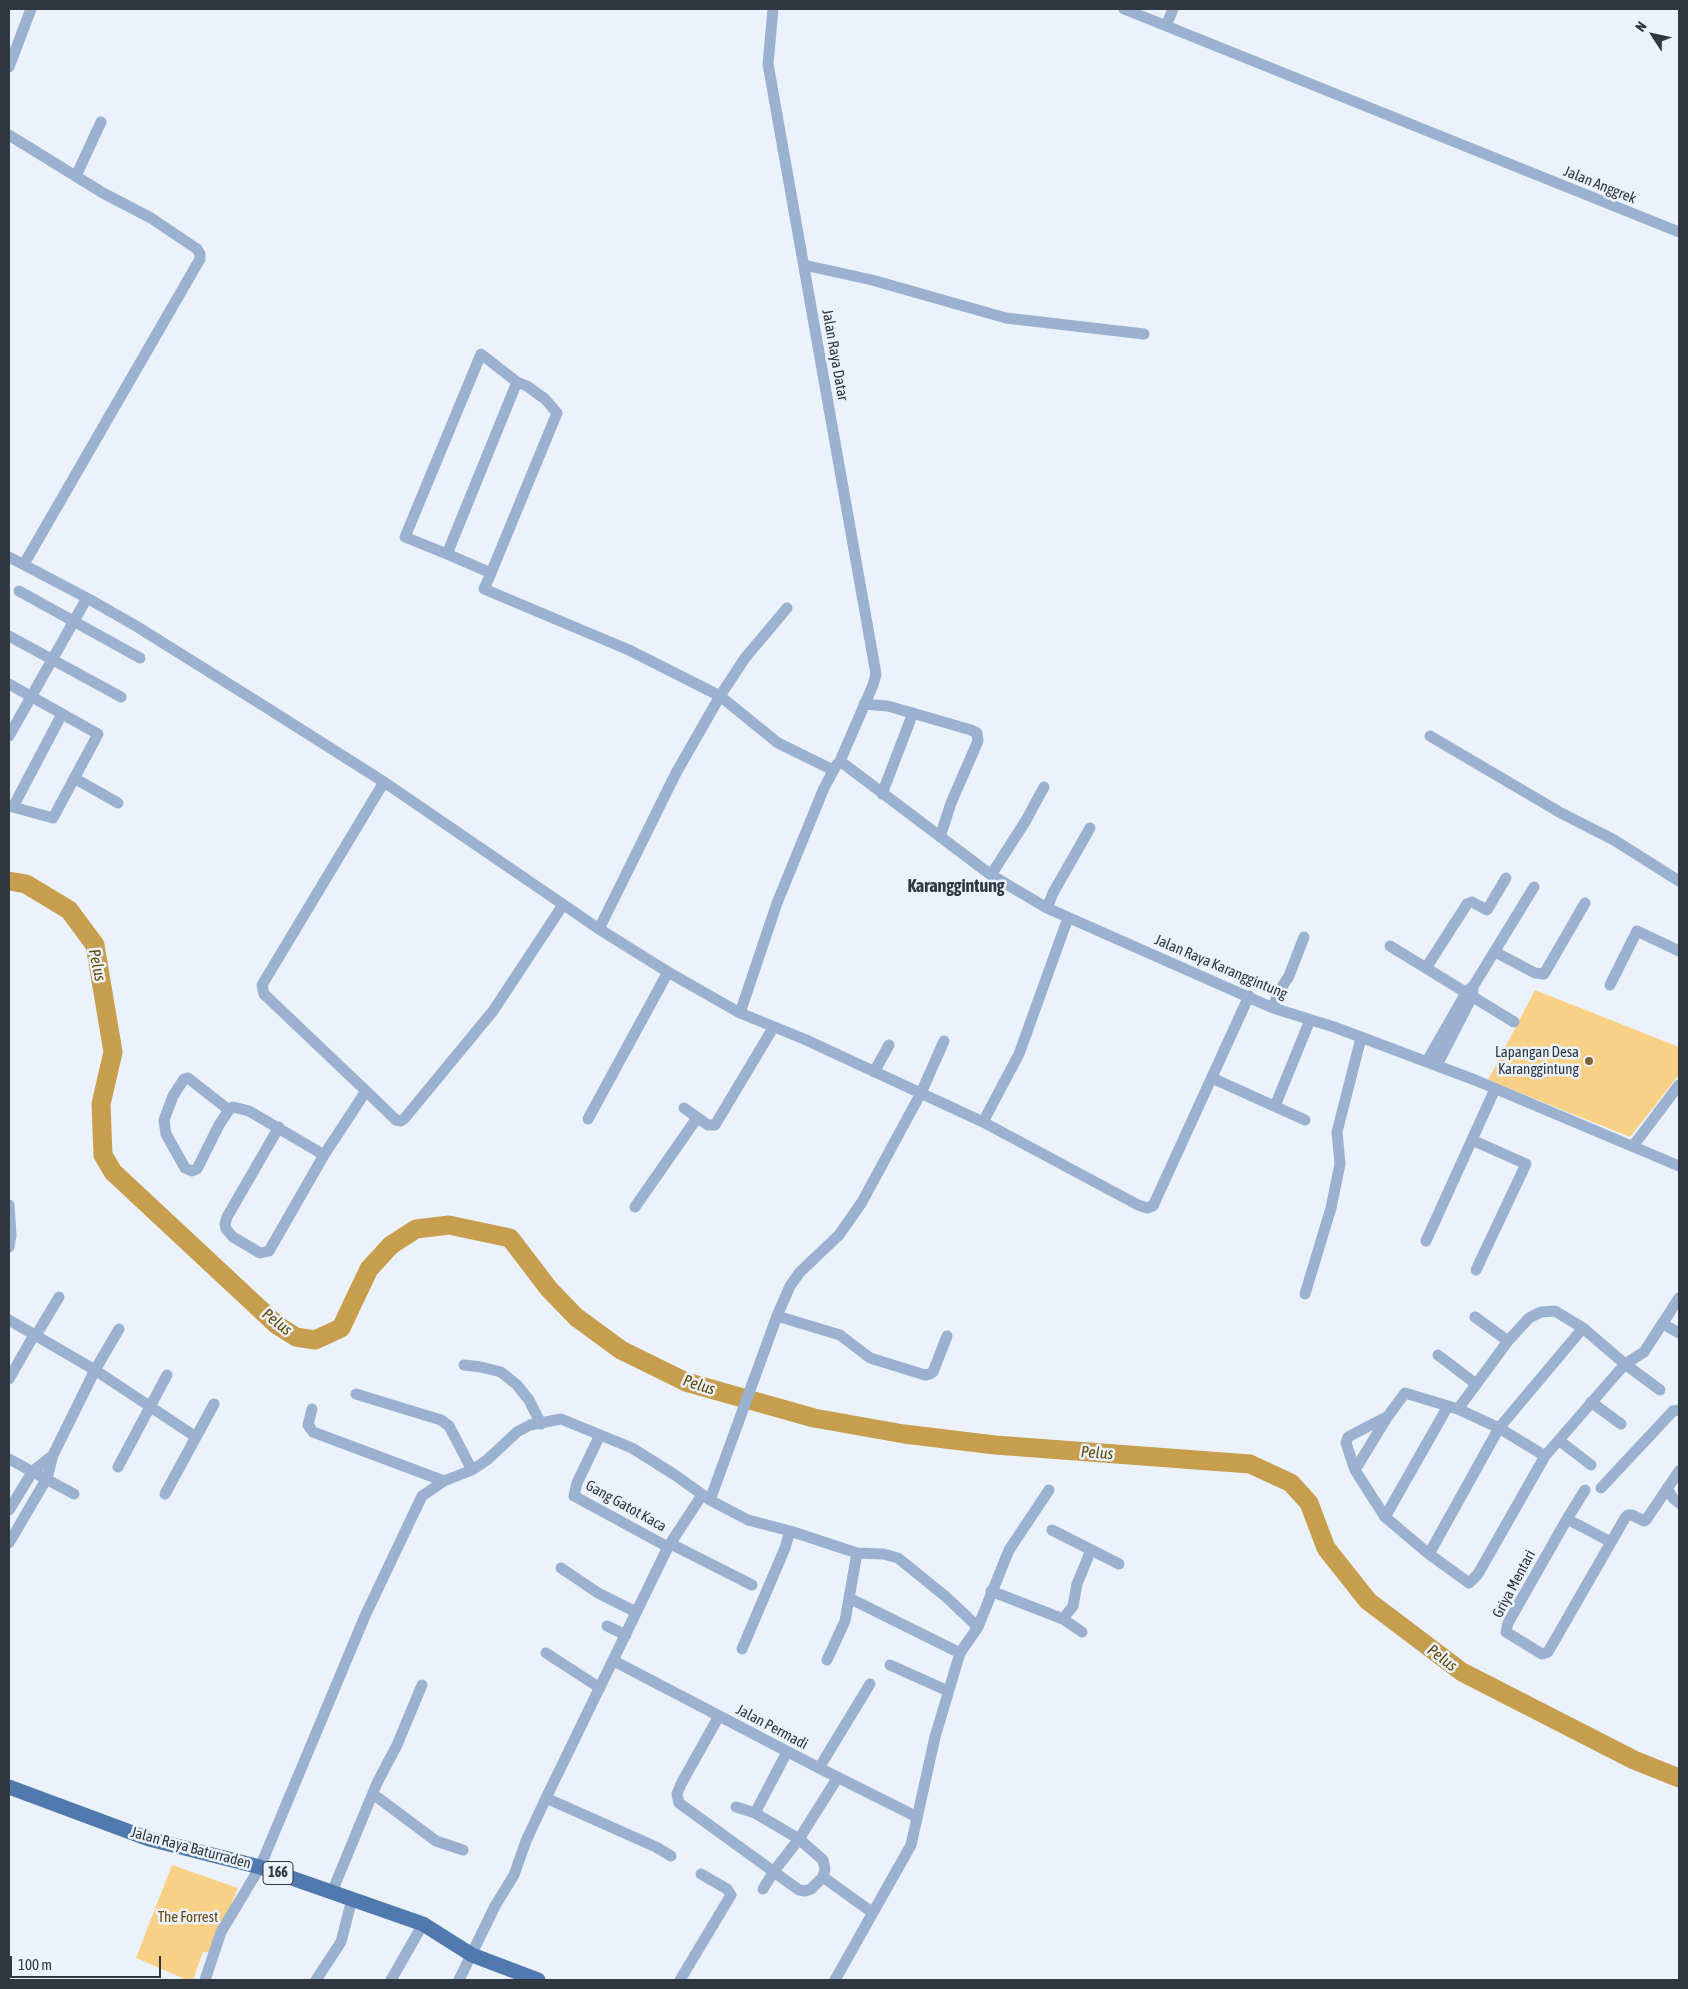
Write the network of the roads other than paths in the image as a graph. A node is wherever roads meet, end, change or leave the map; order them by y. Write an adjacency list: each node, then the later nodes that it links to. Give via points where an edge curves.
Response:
1 (31, 9): 6 (street)
2 (773, 9): 11 (street, Jalan Raya Datar, via 768,64)
3 (1124, 9): 5 (street, Jalan Anggrek)
4 (1173, 9): 5 (street)
5 (1166, 26): 10 (street, Jalan Anggrek)
6 (9, 67)
7 (101, 122): 9 (street)
8 (9, 135): 9 (street)
9 (76, 176): 16 (street, via 198,249 200,259)
10 (1679, 232)
11 (804, 265): 12 (street, via 872,280 1006,318); 29 (street, Jalan Raya Datar, via 876,674)
12 (1144, 334)
13 (517, 382): 14 (street); 14 (street, via 481,354 405,537); 17 (street, via 545,399 557,413)
14 (447, 554): 17 (street)
15 (9, 558): 16 (street)
16 (24, 564): 19 (street)
17 (491, 573): 27 (street, Jalan Raya Karanggintung, via 484,589 629,650)
18 (19, 591): 21 (street)
19 (87, 598): 21 (street); 36 (street)
20 (787, 608): 27 (street, via 745,658)
21 (74, 621): 23 (street); 24 (street)
22 (9, 636): 24 (street)
23 (140, 658)
24 (52, 660): 26 (street); 28 (street)
25 (9, 684): 26 (street)
26 (30, 696): 31 (street); 32 (street)
27 (720, 696): 34 (street, Jalan Raya Karanggintung, via 778,743); 51 (street, via 676,773)
28 (121, 697)
29 (864, 704): 30 (street); 34 (street)
30 (913, 713): 38 (street); 42 (street, via 971,730 978,736)
31 (62, 714): 35 (street, via 98,734); 40 (street)
32 (9, 736)
33 (1430, 736): 45 (street)
34 (836, 766): 38 (street, Jalan Raya Karanggintung); 62 (street, via 777,903)
35 (74, 778): 39 (street); 40 (street, via 53,818)
36 (384, 782): 48 (street); 74 (street, via 262,985 264,994)
37 (1044, 787): 43 (street)
38 (882, 794): 42 (street, Jalan Raya Karanggintung)
39 (118, 803)
40 (11, 806)
41 (1090, 828): 49 (street)
42 (940, 837): 43 (street, Jalan Raya Karanggintung)
43 (991, 875): 49 (street, Jalan Raya Karanggintung)
44 (1506, 878): 56 (street, via 1487,910 1472,902 1468,904)
45 (1679, 880)
46 (1534, 887): 55 (street)
47 (1586, 903): 55 (street, via 1544,974 1535,973)
48 (563, 905): 51 (street); 74 (street, via 493,1011 404,1119 396,1120)
49 (1046, 908): 50 (street, Jalan Raya Karanggintung)
50 (1068, 918): 60 (street, Jalan Raya Karanggintung); 82 (street, via 1019,1054)
51 (599, 929): 57 (street)
52 (1304, 937): 61 (street)
53 (1390, 946): 56 (street)
54 (1679, 951): 58 (street, via 1637,931)
55 (1495, 952): 59 (street)
56 (1426, 968): 59 (street)
57 (668, 972): 62 (street); 80 (street)
58 (1610, 984)
59 (1471, 992): 64 (street); 69 (street)
60 (1249, 996): 61 (street, Jalan Raya Karanggintung); 71 (street)
61 (1273, 1008): 63 (street, Jalan Raya Karanggintung)
62 (740, 1012): 65 (street)
63 (1310, 1020): 66 (street, Jalan Raya Karanggintung); 76 (street)
64 (1514, 1022)
65 (773, 1028): 70 (street); 79 (street, via 715,1125 708,1125)
66 (1361, 1038): 69 (street, Jalan Raya Karanggintung); 93 (street, via 1337,1132 1340,1164 1331,1208)
67 (944, 1041): 75 (street)
68 (889, 1045): 70 (street)
69 (1432, 1063): 73 (street, Jalan Raya Karanggintung)
70 (874, 1072): 75 (street)
71 (1212, 1078): 76 (street); 82 (street, via 1153,1206 1147,1208)
72 (1679, 1085): 85 (street)
73 (1495, 1089): 84 (street); 85 (street, Jalan Raya Karanggintung)
74 (366, 1091): 86 (street)
75 (921, 1093): 82 (street); 97 (street, via 862,1202 839,1235 800,1272)
76 (1275, 1106): 81 (street)
77 (684, 1108): 79 (street)
78 (228, 1110): 78 (street, via 188,1078 184,1079 164,1120 166,1134 185,1168 197,1169); 83 (street, via 236,1107 250,1111)
79 (697, 1118): 89 (street)
80 (588, 1119)
81 (1305, 1120)
82 (983, 1122)
83 (279, 1127): 86 (street); 86 (street, via 225,1224 233,1236 256,1251 269,1251)
84 (1472, 1140): 90 (street); 92 (street, via 1526,1164)
85 (1633, 1146): 87 (street, Jalan Raya Karanggintung)
86 (324, 1155)
87 (1679, 1166)
88 (9, 1205): 91 (street)
89 (635, 1207)
90 (1426, 1241)
91 (9, 1247)
92 (1476, 1270)
93 (1305, 1294)
94 (59, 1297): 104 (street)
95 (1679, 1298): 100 (street)
96 (9, 1313): 104 (street)
97 (777, 1316): 105 (street, via 840,1335 870,1358 916,1374 933,1372); 146 (street, via 739,1422)
98 (1475, 1317): 106 (street)
99 (9, 1320): 104 (street)
100 (1663, 1324): 103 (street); 108 (street, via 1644,1352)
101 (1583, 1328): 106 (street, via 1555,1311 1541,1312 1529,1318); 108 (street); 125 (street)
102 (119, 1329): 110 (street)
103 (1679, 1333)
104 (36, 1334): 110 (street); 112 (street)
105 (947, 1336)
106 (1508, 1341): 113 (street)
107 (1438, 1355): 113 (street)
108 (1624, 1364): 114 (street); 116 (street)
109 (464, 1365): 123 (street, via 501,1372 529,1400)
110 (95, 1370): 119 (street); 129 (street)
111 (167, 1375): 119 (street)
112 (9, 1379)
113 (1476, 1384): 118 (street)
114 (1660, 1390)
115 (356, 1394): 134 (street, via 441,1420 448,1426)
116 (1591, 1402): 124 (street); 128 (street)
117 (214, 1404): 127 (street)
118 (1453, 1407): 122 (street, via 1405,1393); 125 (street); 149 (street)
119 (150, 1408): 127 (street); 133 (street)
120 (312, 1410): 139 (street, via 308,1425 313,1432)
121 (1679, 1410): 140 (street, via 1673,1411)
122 (1388, 1416): 135 (street); 135 (street, via 1348,1437 1346,1443)
123 (541, 1424): 126 (street, via 561,1418); 134 (street, via 530,1425 518,1432)
124 (1621, 1424)
125 (1499, 1428): 130 (street); 157 (street)
126 (600, 1435): 146 (street, via 632,1448); 155 (street, Gang Gatot Kaca, via 574,1496)
127 (196, 1437): 145 (street)
128 (1560, 1440): 130 (street); 132 (street)
129 (52, 1455): 136 (street); 138 (street)
130 (1546, 1456): 157 (street, via 1472,1582)
131 (9, 1459): 136 (street)
132 (1591, 1465)
133 (118, 1467)
134 (472, 1470): 139 (street)
135 (1355, 1470): 149 (street)
136 (33, 1471): 138 (street); 148 (street)
137 (1679, 1472): 141 (street, Griya Mentari)
138 (46, 1478): 144 (street); 154 (street)
139 (444, 1481): 193 (street, via 422,1496 414,1510)
140 (1601, 1488)
141 (1667, 1488): 147 (street); 153 (street, Griya Mentari, via 1646,1520 1628,1515)
142 (1049, 1490): 162 (street, via 1008,1550)
143 (1585, 1490): 150 (street)
144 (74, 1494)
145 (165, 1494)
146 (706, 1498): 152 (street, via 748,1520); 155 (street)
147 (1679, 1502)
148 (9, 1510)
149 (1385, 1516): 157 (street)
150 (1567, 1519): 153 (street); 153 (street, Griya Mentari, via 1505,1629 1542,1654 1548,1652)
151 (1052, 1530): 156 (street)
152 (790, 1531): 158 (street); 170 (street)
153 (1611, 1542)
154 (9, 1543)
155 (670, 1546): 161 (street); 164 (street)
156 (1091, 1550): 159 (street); 165 (street, via 1077,1584 1073,1606)
157 (1429, 1554)
158 (856, 1557): 163 (street); 167 (street, via 883,1554 898,1558)
159 (1119, 1564)
160 (561, 1568): 164 (street, via 598,1593)
161 (752, 1585)
162 (991, 1592): 165 (street); 167 (street)
163 (848, 1598): 172 (street); 173 (street, via 845,1620)
164 (636, 1612): 169 (street)
165 (1063, 1619): 168 (street)
166 (607, 1626): 169 (street)
167 (978, 1627): 172 (street)
168 (1082, 1632)
169 (626, 1635): 174 (street)
170 (742, 1649)
171 (546, 1653): 178 (street)
172 (960, 1653): 179 (street)
173 (827, 1660)
174 (614, 1661): 178 (street); 180 (street, Jalan Permadi)
175 (890, 1666): 179 (street)
176 (870, 1684): 182 (street)
177 (422, 1685): 185 (street)
178 (600, 1688): 186 (street)
179 (948, 1691): 189 (street, via 934,1737)
180 (719, 1716): 181 (street, Jalan Permadi); 194 (street, via 681,1784 677,1799)
181 (787, 1752): 182 (street, Jalan Permadi); 188 (street)
182 (819, 1768): 183 (street, Jalan Permadi)
183 (838, 1777): 189 (street, Jalan Permadi); 190 (street)
184 (9, 1787): 193 (main road, Jalan Raya Baturraden / 166, via 149,1838)
185 (373, 1794): 191 (street, via 436,1840); 198 (street)
186 (546, 1798): 192 (street); 202 (street, via 514,1875)
187 (736, 1807): 188 (street)
188 (755, 1813): 190 (street)
189 (917, 1817): 200 (street, via 911,1845)
190 (800, 1839): 194 (street); 196 (street, via 823,1860 825,1869)
191 (463, 1850)
192 (671, 1856)
193 (260, 1867): 198 (main road, Jalan Raya Baturraden / 166); 203 (street, via 221,1932)
194 (774, 1871): 196 (street, via 805,1892); 197 (street)
195 (701, 1874): 208 (street, via 727,1889 731,1895)
196 (822, 1877): 200 (street)
197 (763, 1889)
198 (332, 1892): 199 (main road, Jalan Raya Baturraden / 166)
199 (352, 1899): 201 (main road, Jalan Raya Baturraden / 166); 204 (street, via 341,1942)
200 (873, 1913): 209 (street)
201 (423, 1924): 202 (main road, Jalan Raya Baturraden / 166); 205 (street)
202 (472, 1955): 206 (street); 207 (main road, Jalan Raya Baturraden / 166)
203 (205, 1980)
204 (316, 1980)
205 (391, 1980)
206 (459, 1980)
207 (538, 1980)
208 (680, 1980)
209 (835, 1980)

